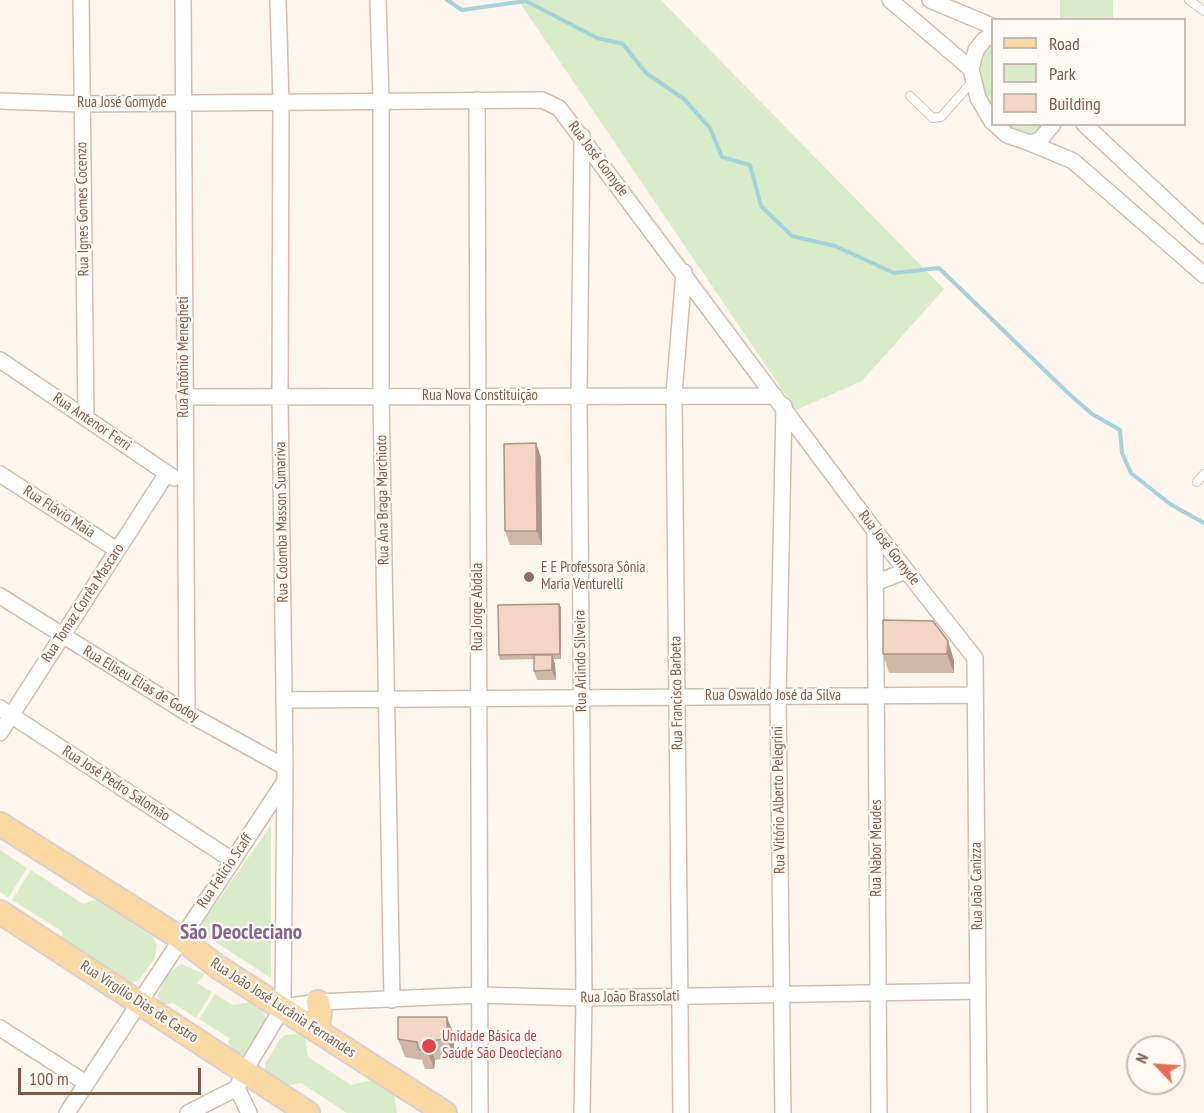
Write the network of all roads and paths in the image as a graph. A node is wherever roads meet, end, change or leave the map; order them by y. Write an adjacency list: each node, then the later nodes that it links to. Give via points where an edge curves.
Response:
1 (81, 0): 18 (street, Rua Ignes Gomes Cocenzo)
2 (183, 0): 17 (street, Rua Antônio Menegheti)
3 (278, 0): 16 (street, Rua Colomba Masson Sumariva)
4 (378, 0): 13 (street, Rua Ana Braga Marchioto)
5 (890, 0): 11 (street)
6 (930, 0): 9 (street)
7 (1189, 0): 8 (lane)
8 (1204, 11)
9 (991, 25)
10 (991, 36): 11 (street, via 976,50)
11 (972, 76): 12 (lane, via 941,117 933,118); 19 (street, via 978,98)
12 (910, 96)
13 (381, 100): 14 (street, Rua José Gomyde); 16 (street, Rua José Gomyde); 31 (street, Rua Ana Braga Marchioto)
14 (477, 100): 23 (street, Rua José Gomyde, via 551,103 560,108); 32 (street, Rua Jorge Abdala)
15 (0, 101): 18 (street, Rua José Gomyde)
16 (282, 102): 17 (street, Rua José Gomyde); 33 (street, Rua Colomba Masson Sumariva)
17 (183, 103): 18 (street, Rua José Gomyde); 34 (street, Rua Antônio Menegheti)
18 (82, 104): 36 (street, Rua Ignes Gomes Cocenzo)
19 (991, 118)
20 (997, 126): 24 (street, via 1007,135)
21 (1051, 126): 24 (street, via 1040,140)
22 (1086, 126): 25 (street)
23 (582, 136): 26 (street, Rua José Gomyde); 30 (street, Rua Arlindo Silveira)
24 (1030, 143): 27 (street, via 1073,161)
25 (1204, 236)
26 (684, 272): 29 (street, Rua Francisco Barbeta); 35 (street, Rua José Gomyde)
27 (1204, 275)
28 (0, 360): 36 (street, Rua Antenor Ferri)
29 (674, 394): 30 (street, Rua Nova Constituição); 35 (street, Rua Nova Constituição); 54 (street, Rua Francisco Barbeta)
30 (579, 395): 32 (street, Rua Nova Constituição); 56 (street, Rua Arlindo Silveira)
31 (381, 396): 32 (street, Rua Nova Constituição); 33 (street, Rua Nova Constituição); 57 (street, Rua Ana Braga Marchioto)
32 (478, 396): 55 (street, Rua Jorge Abdala)
33 (280, 397): 34 (street, Rua Nova Constituição); 58 (street, Rua Colomba Masson Sumariva)
34 (184, 398): 43 (street, Rua Antônio Menegheti)
35 (779, 401): 37 (street, Rua José Gomyde); 38 (street, Rua Vitório Alberto Pelegrini)
36 (86, 418): 39 (street, Rua Antenor Ferri)
37 (808, 439): 38 (street); 44 (street, Rua José Gomyde)
38 (783, 451): 53 (street, Rua Vitório Alberto Pelegrini)
39 (167, 473): 43 (street, Rua Antenor Ferri); 45 (street, Rua Tomaz Corrêa Mascaro)
40 (0, 474): 45 (street, Rua Flávio Maia)
41 (1204, 474): 42 (lane)
42 (1197, 482)
43 (183, 484): 60 (street, Rua Antônio Menegheti)
44 (875, 531): 46 (street, Rua José Gomyde); 47 (street, Rua Nabor Meudes)
45 (117, 550): 49 (street, Rua Tomaz Corrêa Mascaro)
46 (906, 571): 47 (street); 50 (street, Rua José Gomyde)
47 (875, 583): 51 (street, Rua Nabor Meudes)
48 (0, 596): 49 (street, Rua Eliseu Elias de Godoy)
49 (62, 636): 59 (street, Rua Tomaz Corrêa Mascaro); 60 (street, Rua Eliseu Elias de Godoy)
50 (975, 658): 52 (street, Rua João Canizza)
51 (876, 695): 52 (street, Rua Oswaldo José da Silva); 53 (street, Rua Oswaldo José da Silva); 68 (street, Rua Nabor Meudes)
52 (974, 695): 67 (street, Rua João Canizza)
53 (778, 696): 54 (street, Rua Oswaldo José da Silva); 69 (street, Rua Vitório Alberto Pelegrini)
54 (676, 697): 56 (street, Rua Oswaldo José da Silva); 71 (street, Rua Francisco Barbeta)
55 (479, 698): 56 (street, Rua Oswaldo José da Silva); 57 (street, Rua Oswaldo José da Silva); 70 (street, Rua Jorge Abdala)
56 (581, 698): 72 (street, Rua Arlindo Silveira)
57 (386, 699): 58 (street, Rua Oswaldo José da Silva); 73 (street, Rua Ana Braga Marchioto)
58 (284, 700): 62 (street, Rua Colomba Masson Sumariva)
59 (6, 711): 61 (street, Rua Tomaz Corrêa Mascaro); 64 (street, Rua José Pedro Salomão)
60 (187, 713): 62 (street, Rua Eliseu Elias de Godoy)
61 (0, 733)
62 (285, 774): 64 (street, Rua Felício Scaff); 76 (street, Rua Colomba Masson Sumariva)
63 (0, 824): 66 (main road, Rua João José Lucânia Fernandes)
64 (232, 860): 66 (street, Rua Felício Scaff)
65 (0, 912): 74 (main road, Rua Virgílio Dias de Castro)
66 (180, 938): 74 (street, Rua Felício Scaff); 76 (main road, Rua João José Lucânia Fernandes)
67 (978, 991): 68 (street, Rua João Brassolati); 91 (street, Rua João Canizza)
68 (878, 993): 69 (street, Rua João Brassolati); 90 (street, Rua Nabor Meudes)
69 (782, 994): 71 (street, Rua João Brassolati); 89 (street, Rua Vitório Alberto Pelegrini)
70 (480, 995): 72 (street, Rua João Brassolati); 73 (street, Rua João Brassolati); 86 (street, Rua Jorge Abdala)
71 (681, 996): 72 (street, Rua João Brassolati); 88 (street, Rua Francisco Barbeta)
72 (584, 998): 87 (street, Rua Arlindo Silveira)
73 (392, 1000): 75 (street, Rua João Brassolati)
74 (139, 1002): 79 (main road, Rua Virgílio Dias de Castro); 80 (street, Rua Felício Scaff)
75 (318, 1002): 76 (street, Rua João Brassolati); 78 (main road)
76 (283, 1007): 78 (main road, Rua João José Lucânia Fernandes); 79 (street, Rua Colomba Masson Sumariva)
77 (0, 1028): 80 (street)
78 (317, 1030): 85 (main road, Rua João José Lucânia Fernandes)
79 (241, 1080): 82 (street); 83 (street); 84 (main road, Rua Virgílio Dias de Castro)
80 (86, 1083): 81 (street, Rua Felício Scaff)
81 (67, 1113)
82 (188, 1113)
83 (249, 1113)
84 (308, 1113)
85 (445, 1113)
86 (480, 1113)
87 (582, 1113)
88 (681, 1113)
89 (783, 1113)
90 (879, 1113)
91 (979, 1113)

